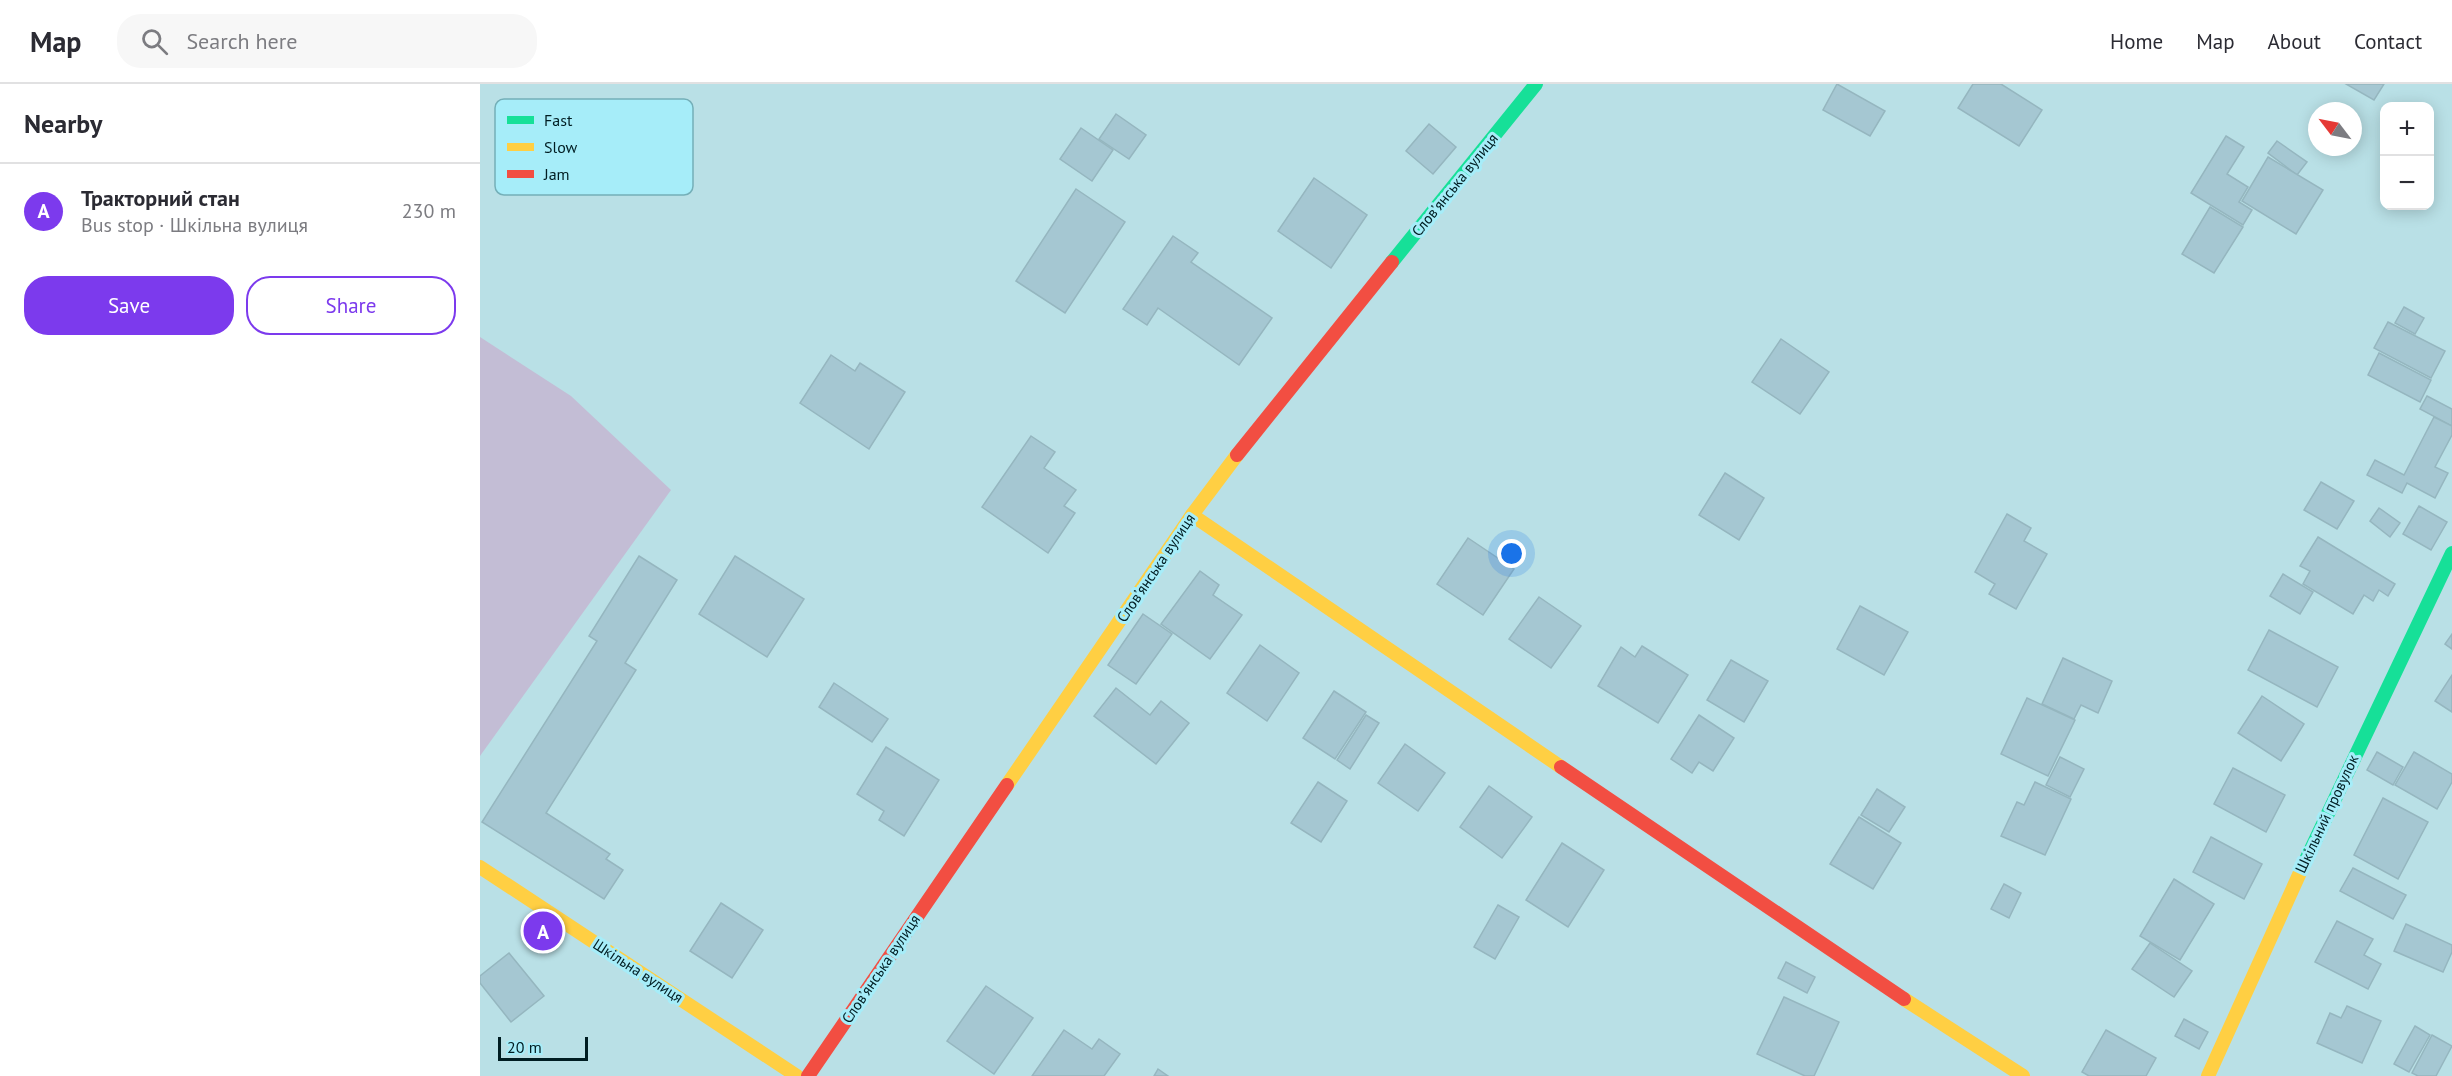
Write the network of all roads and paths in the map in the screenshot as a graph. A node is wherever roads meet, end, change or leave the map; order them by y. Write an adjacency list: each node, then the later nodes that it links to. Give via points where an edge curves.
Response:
1 (1536, 84): 2 (street, Словʼянська вулиця)
2 (1192, 515): 6 (street, Словʼянська вулиця); 7 (street, via 1877,982)
3 (2452, 554): 8 (street, Шкільний провулок, via 2327,813)
4 (480, 867): 5 (street, Шкільна вулиця)
5 (796, 1076)
6 (808, 1076)
7 (2023, 1076)
8 (2208, 1076)

